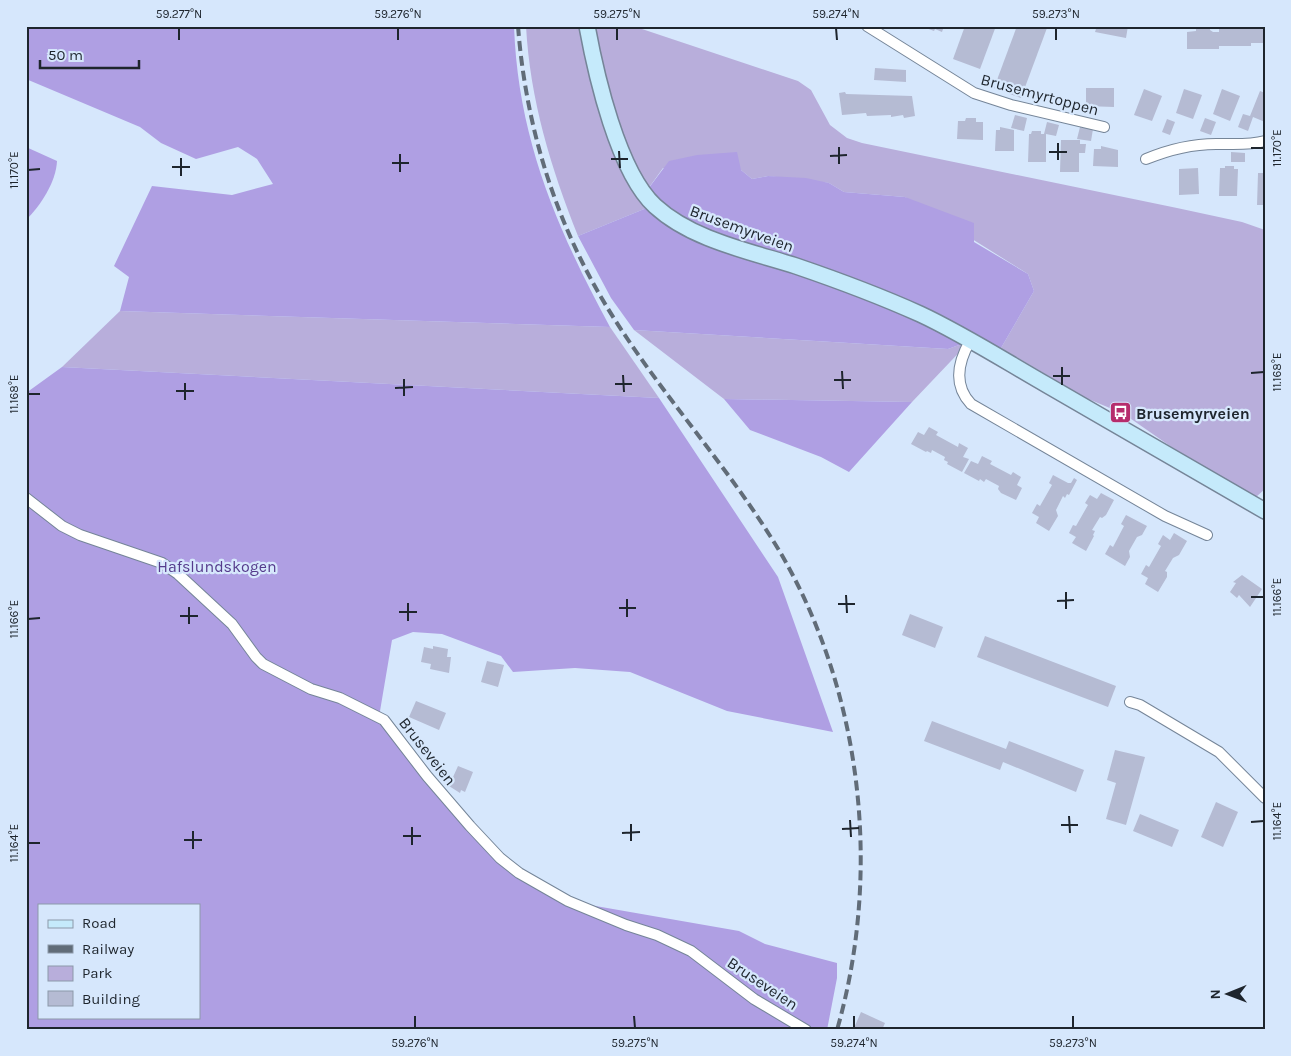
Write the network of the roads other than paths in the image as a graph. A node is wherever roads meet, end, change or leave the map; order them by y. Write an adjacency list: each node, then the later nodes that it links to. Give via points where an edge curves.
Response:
1 (587, 26): 6 (street, Brusemyrveien, via 593,62 612,127 633,174 654,205 679,224 715,240 810,271 911,310)
2 (867, 26): 3 (street, Brusemyrtoppen, via 974,92 1010,105)
3 (1104, 127)
4 (1265, 141): 5 (street, via 1243,145 1188,146 1169,149)
5 (1146, 159)
6 (970, 341): 8 (street, Brusemyrveien); 9 (street, via 961,358 959,377 963,396 971,404 1165,516)
7 (26, 498): 12 (street, Bruseveien, via 74,532 162,563 232,624 263,664 311,689 340,698 384,720 470,826 519,873 568,901 691,951 754,999)
8 (1265, 511)
9 (1207, 535)
10 (1130, 702): 11 (street, via 1219,752)
11 (1265, 798)
12 (806, 1030)

